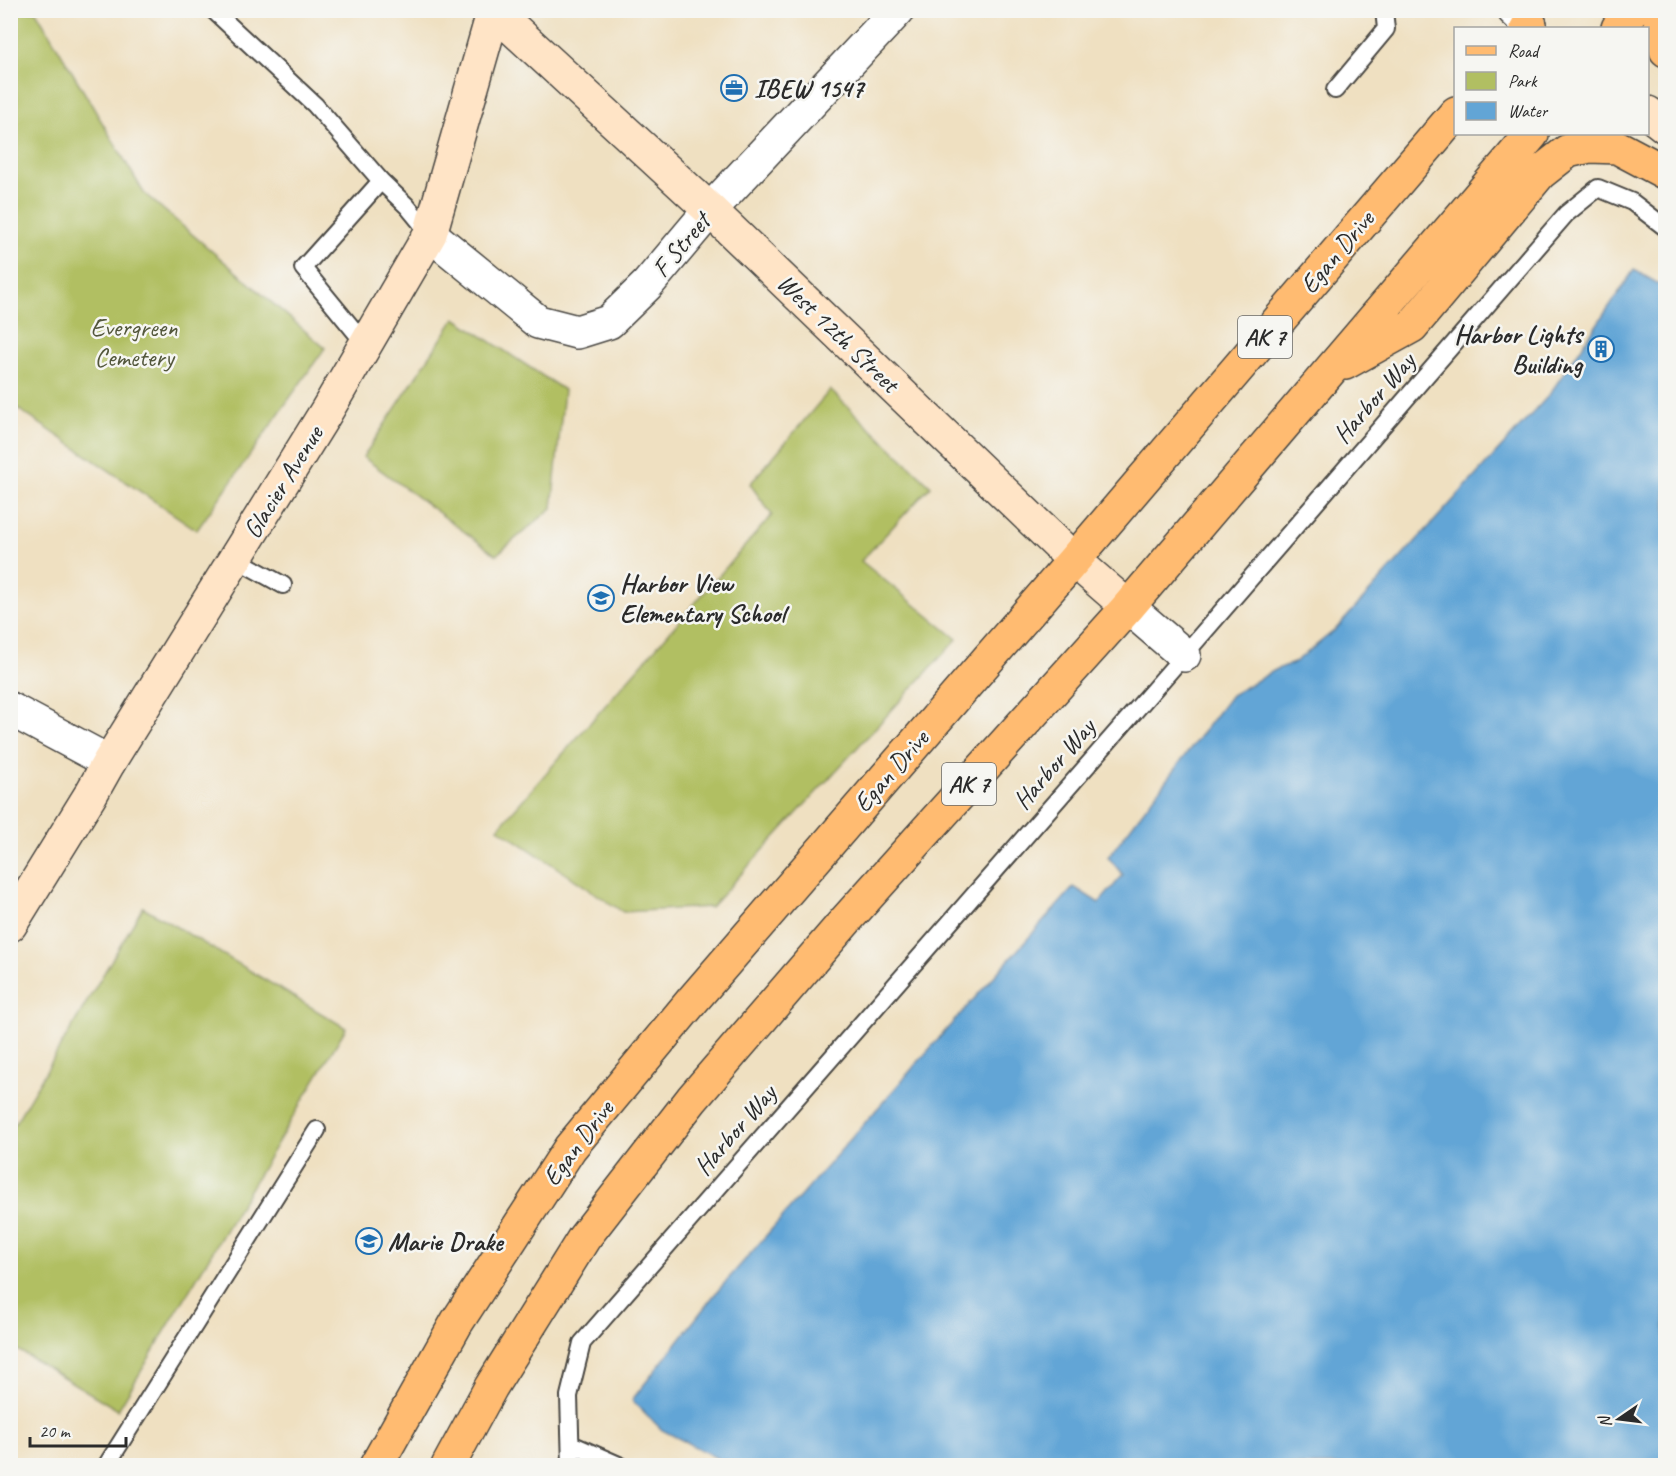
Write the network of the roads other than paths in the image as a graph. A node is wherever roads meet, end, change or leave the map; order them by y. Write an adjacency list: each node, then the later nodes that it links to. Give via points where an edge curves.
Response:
1 (213, 10): 15 (lane, via 315,105)
2 (1384, 10): 9 (lane, via 1386,29)
3 (1632, 10): 7 (main road)
4 (1665, 10): 8 (main road, via 1660,26)
5 (494, 11): 16 (main road, West 12th Street); 18 (main road, Glacier Avenue)
6 (884, 15): 16 (street, F Street)
7 (1619, 27)
8 (1665, 50)
9 (1335, 90)
10 (1454, 114): 22 (main road, Egan Drive / AK 7)
11 (1649, 115): 12 (main road)
12 (1665, 127)
13 (1531, 135): 20 (main road, AK 7)
14 (1665, 173): 20 (main road, via 1617,147 1590,146 1569,151 1540,173 1412,326)
15 (381, 181): 18 (lane); 19 (lane, via 303,268)
16 (710, 210): 18 (street, F Street, via 647,285 609,322 577,332 538,322); 22 (main road, West 12th Street)
17 (1665, 228): 25 (lane, Harbor Way, via 1632,202 1598,188 1566,214)
18 (430, 234): 19 (main road, Glacier Avenue)
19 (366, 345): 21 (main road, Glacier Avenue)
20 (1328, 373): 24 (main road, AK 7)
21 (236, 559): 23 (lane); 27 (main road, Glacier Avenue)
22 (1074, 560): 24 (main road, West 12th Street); 32 (main road, Egan Drive / AK 7, via 692,1001 570,1148 457,1322)
23 (283, 585)
24 (1128, 607): 25 (street, West 12th Street); 33 (main road, AK 7, via 847,919 692,1099 584,1238 491,1387)
25 (1184, 655): 30 (lane, Harbor Way, via 582,1343 569,1396)
26 (10, 709): 27 (street)
27 (109, 762): 28 (main road, Glacier Avenue)
28 (10, 925)
29 (317, 1130): 31 (lane)
30 (571, 1444): 34 (lane, Harbor Way); 35 (lane)
31 (106, 1466)
32 (376, 1466)
33 (448, 1466)
34 (571, 1466)
35 (621, 1466)

